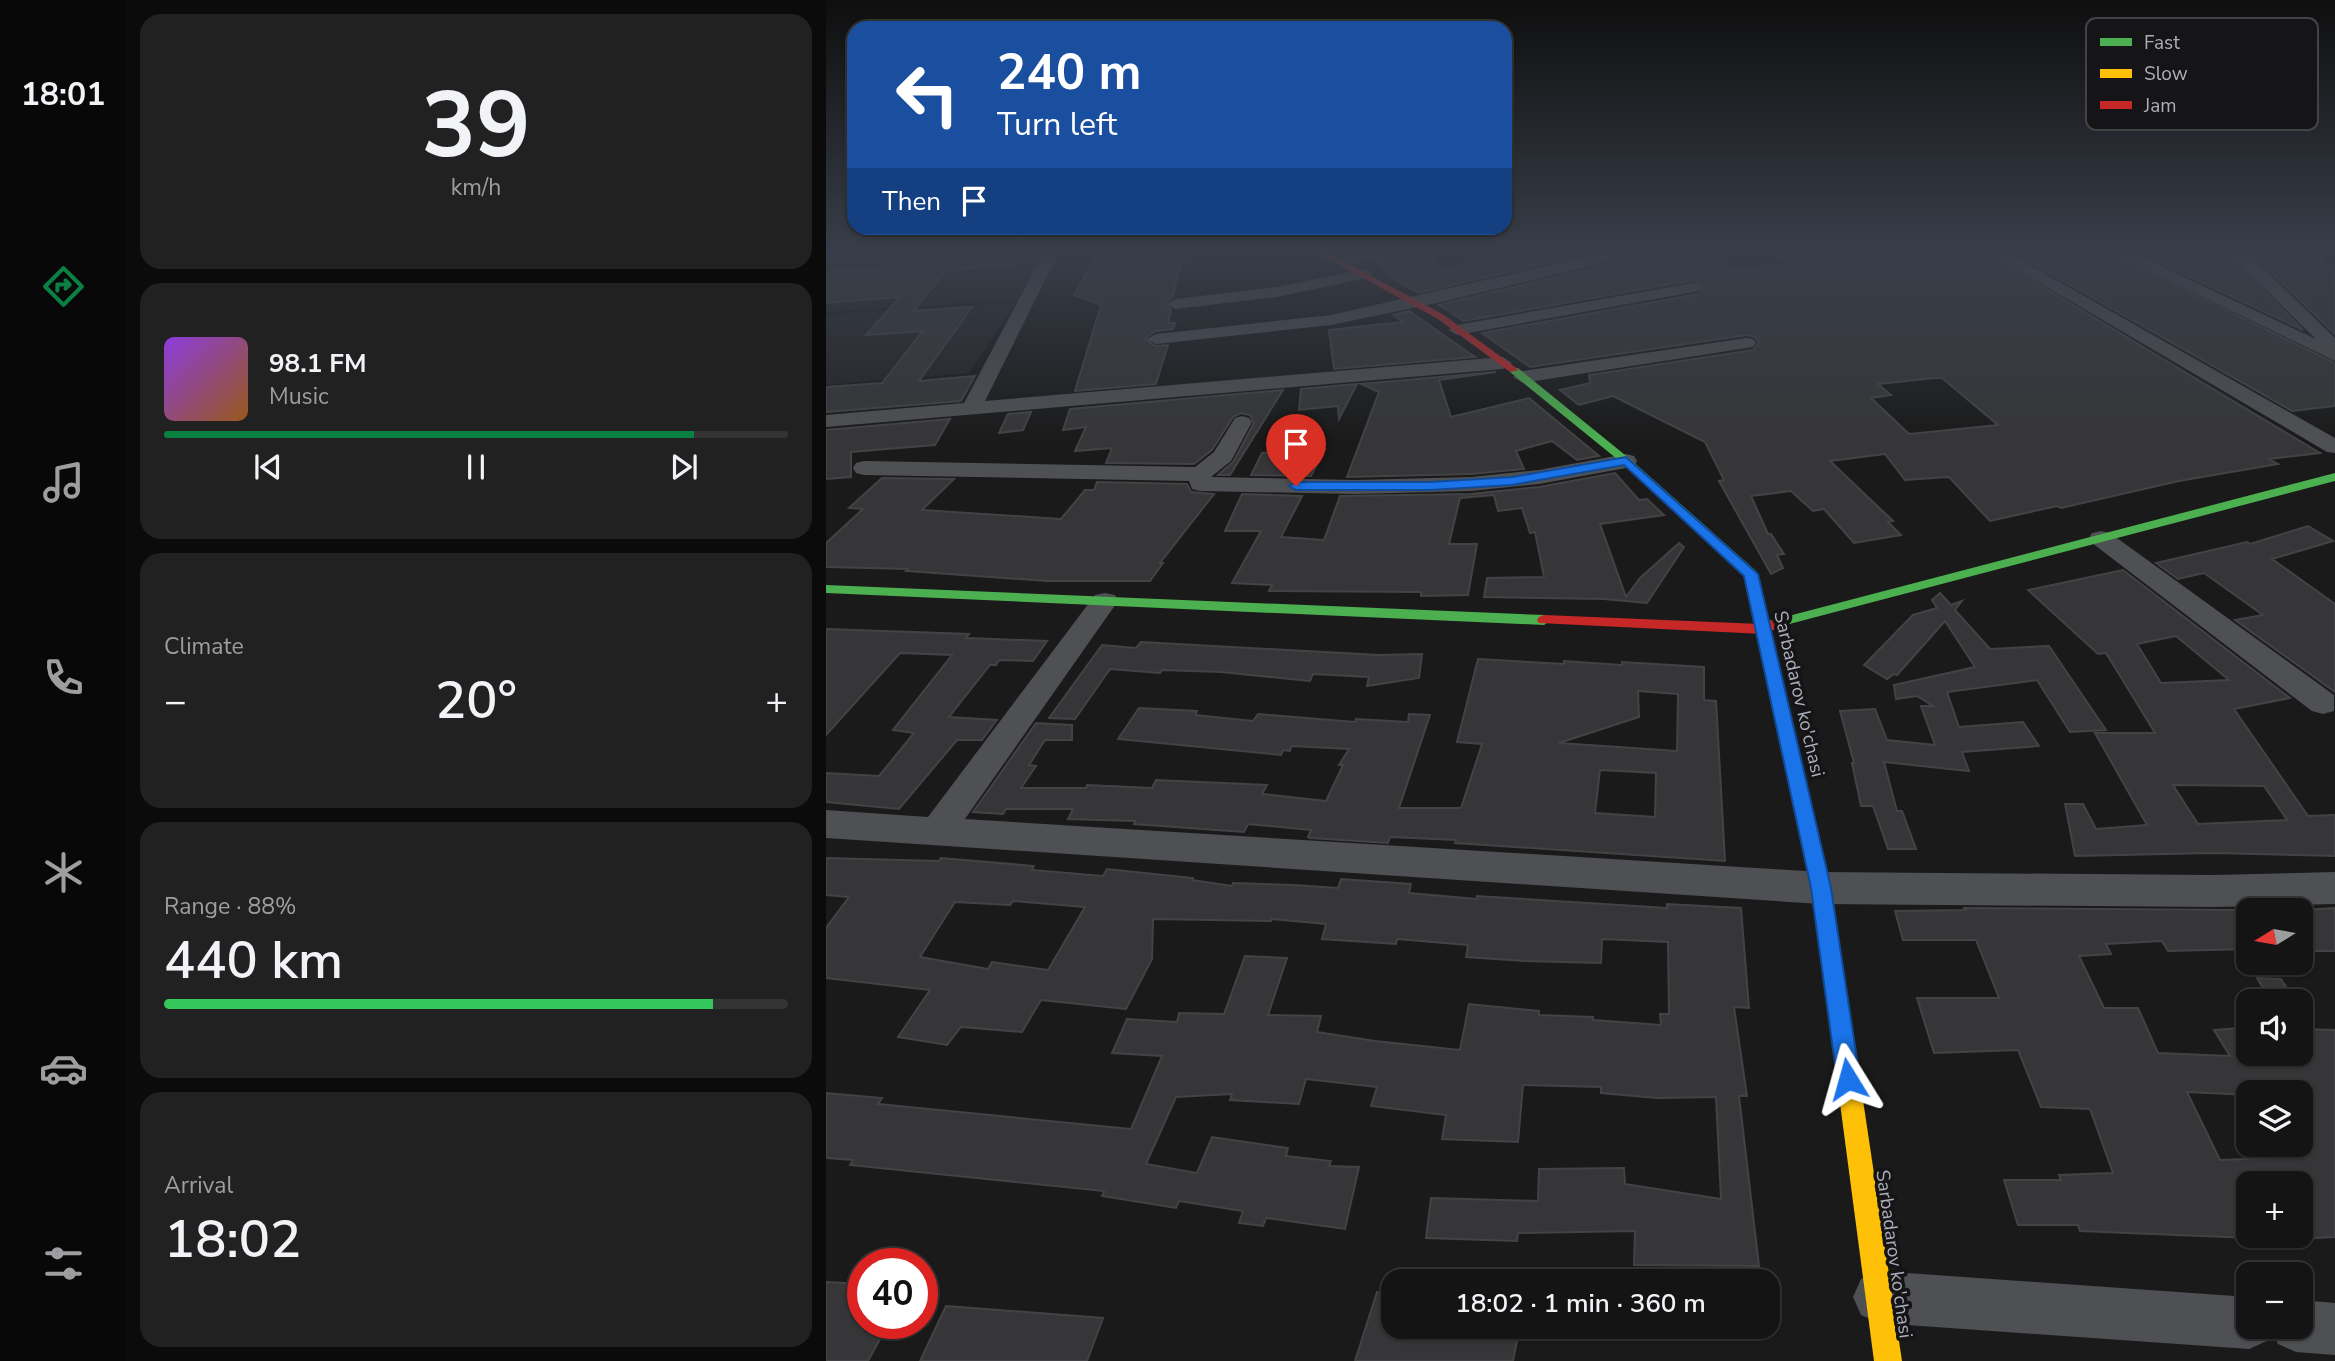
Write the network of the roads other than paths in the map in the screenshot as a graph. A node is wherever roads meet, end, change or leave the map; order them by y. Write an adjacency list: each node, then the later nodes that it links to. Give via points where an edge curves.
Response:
1 (1020, 314): 15 (street)
2 (1356, 314): 9 (street, via 1274,328)
3 (1432, 314): 8 (street, Sarbadarov ko'chasi)
4 (1550, 314): 8 (street)
5 (2102, 314): 18 (street)
6 (2247, 314): 12 (street)
7 (2301, 314): 11 (street)
8 (1457, 330): 13 (street, Sarbadarov ko'chasi)
9 (1156, 339)
10 (1746, 343): 14 (street)
11 (2335, 347)
12 (2335, 355)
13 (1503, 363): 14 (street, Sarbadarov ko'chasi); 15 (street)
14 (1523, 377): 19 (street, Sarbadarov ko'chasi)
15 (971, 409): 16 (street)
16 (826, 421)
17 (1242, 422): 21 (street, via 1223,456)
18 (2335, 447)
19 (1626, 461): 21 (street, via 1512,481 1430,486 1200,484); 26 (street, Sarbadarov ko'chasi, via 1751,574)
20 (864, 468): 21 (street)
21 (1200, 474)
22 (2335, 477): 23 (street)
23 (2101, 538): 26 (street); 27 (street)
24 (826, 589): 25 (street)
25 (1105, 601): 26 (street); 29 (street)
26 (1763, 629): 30 (street, Sarbadarov ko'chasi)
27 (2323, 703)
28 (826, 824): 29 (street)
29 (938, 829): 30 (street)
30 (1821, 888): 31 (street); 32 (street, Sarbadarov ko'chasi)
31 (2335, 888)
32 (1879, 1297): 33 (street); 36 (street, Sarbadarov ko'chasi)
33 (2236, 1322)
34 (2313, 1327): 35 (street)
35 (2335, 1329)
36 (1888, 1361)

